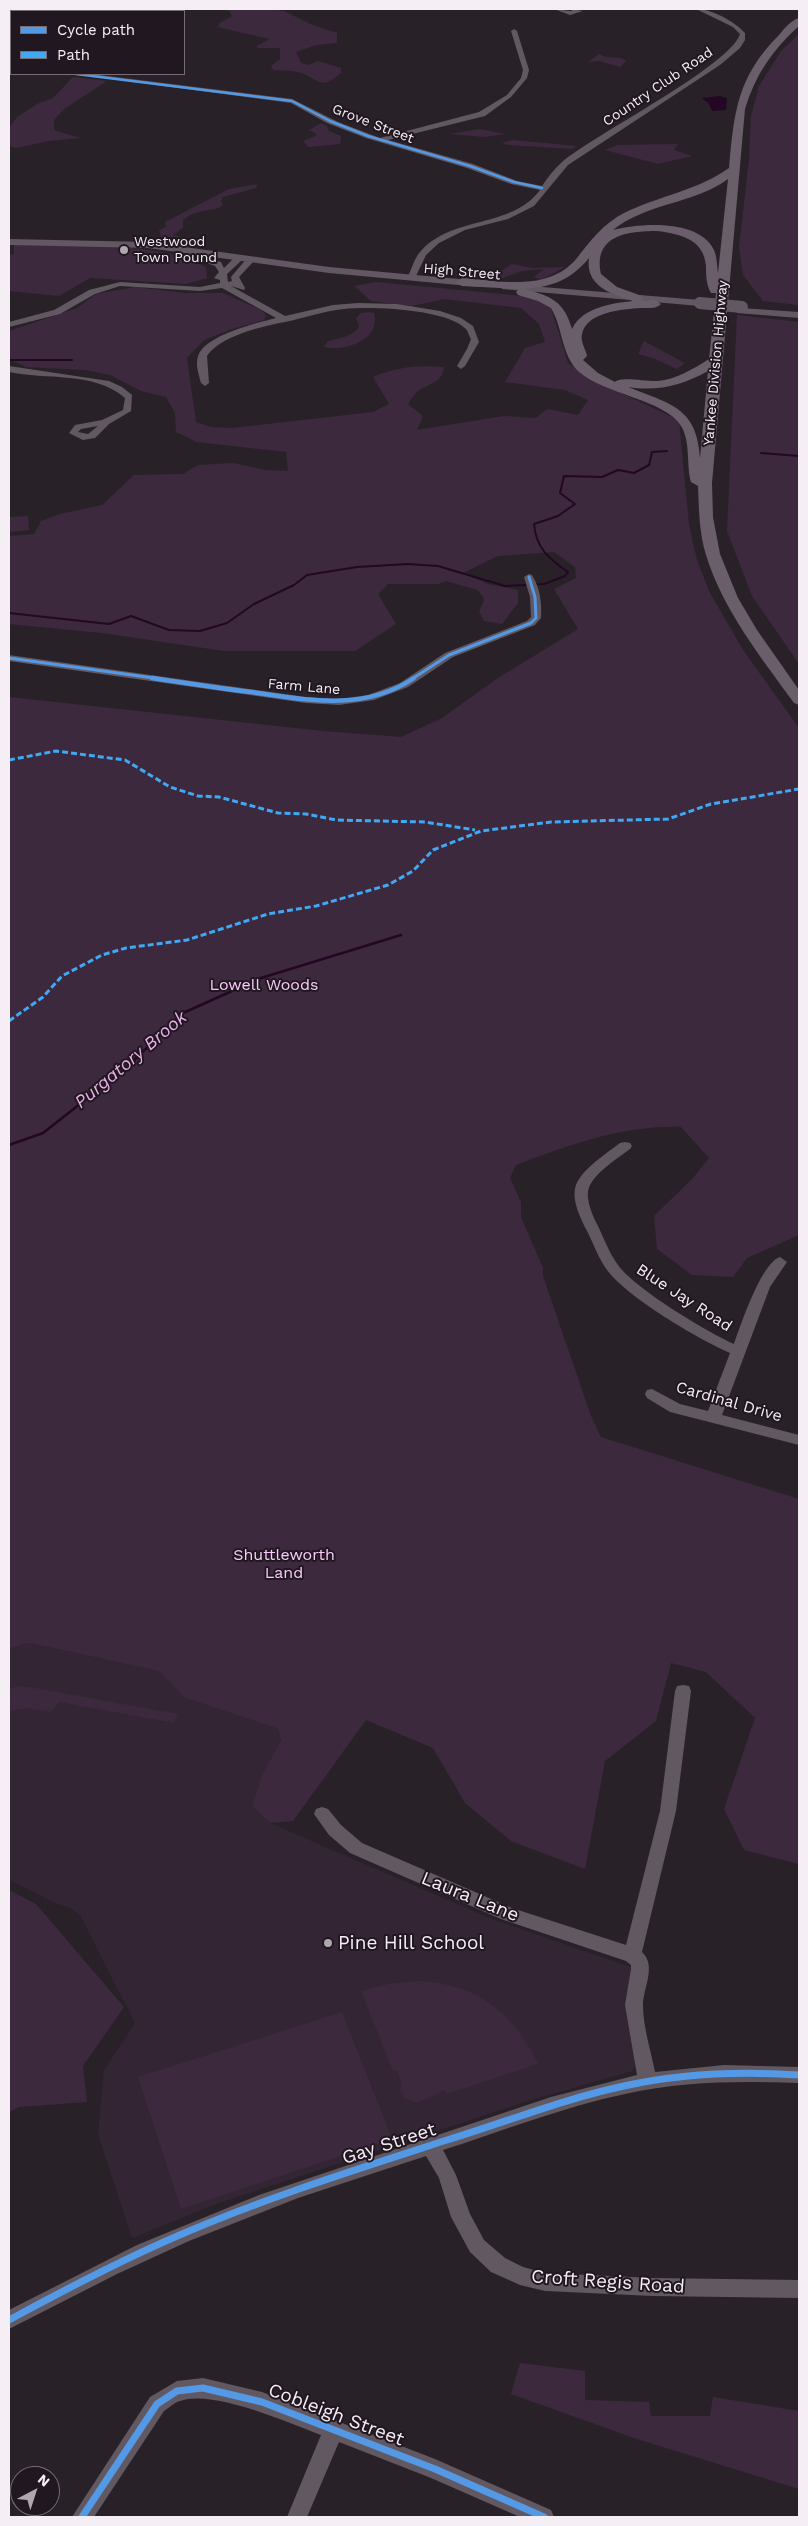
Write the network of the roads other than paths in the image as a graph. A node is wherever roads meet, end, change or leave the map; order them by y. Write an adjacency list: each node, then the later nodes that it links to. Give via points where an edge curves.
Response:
1 (562, 9): 2 (street, via 570,13 580,11)
2 (574, 9)
3 (700, 9): 9 (street, Country Club Road, via 742,31 743,38 676,94 569,160)
4 (799, 21): 8 (highway, Yankee Division Highway, via 769,50 748,84 740,110)
5 (514, 31): 7 (street, via 526,70 524,78 509,96 482,114)
6 (84, 75): 7 (street, Grove Street, via 292,101 333,123)
7 (380, 140): 9 (street, Grove Street, via 512,182)
8 (734, 169): 16 (highway, via 710,186 635,213 611,226 562,278 533,284); 22 (highway, Yankee Division Highway)
9 (542, 188): 15 (street, via 536,200 522,210 452,233 433,244 422,254)
10 (9, 242): 11 (main road, High Street)
11 (124, 244): 12 (main road, High Street); 13 (main road, High Street)
12 (192, 255): 13 (main road, High Street); 14 (street, via 216,262)
13 (243, 260): 14 (street); 15 (main road, High Street); 17 (street, via 235,277); 20 (main road, High Street, via 341,276)
14 (223, 274): 18 (street); 19 (street, via 206,285)
15 (411, 278): 16 (main road, High Street)
16 (462, 282): 21 (main road, High Street)
17 (236, 283): 18 (street); 25 (street)
18 (225, 286): 19 (street); 26 (street)
19 (177, 288): 33 (street, via 130,284 108,286 57,312)
20 (522, 292): 23 (main road, High Street); 39 (highway, via 556,306 571,351 587,372 683,418 690,428 696,478)
21 (638, 299): 22 (highway, via 613,291 601,283 595,273 594,258 600,243 611,234 653,228 684,233 706,246 714,286); 24 (main road, High Street)
22 (721, 300): 34 (highway, Yankee Division Highway)
23 (655, 304): 24 (main road, High Street); 34 (highway, via 611,307 589,317 580,328 577,346 595,371 609,378 648,385 684,380)
24 (699, 305): 27 (main road, High Street)
25 (278, 306): 28 (street); 31 (street)
26 (268, 309): 31 (street); 32 (street, via 272,316)
27 (741, 309): 29 (main road, High Street); 30 (main road, High Street)
28 (314, 311): 31 (street); 35 (street, via 377,306 435,312 454,318 467,325 475,337)
29 (799, 311)
30 (799, 315)
31 (290, 317): 32 (street)
32 (266, 324): 37 (street, via 232,334 208,348 202,362)
33 (9, 325)
34 (715, 360): 39 (highway, Yankee Division Highway)
35 (461, 366)
36 (9, 369): 38 (street, via 116,386 130,397 130,404 127,410)
37 (205, 383)
38 (105, 422)
39 (704, 500): 42 (highway, Yankee Division Highway, via 711,548 728,592 750,631)
40 (532, 583): 41 (street, Farm Lane, via 536,618 531,623 449,655 404,685 351,702 306,700)
41 (9, 658)
42 (799, 700)
43 (625, 1146): 45 (street, Blue Jay Road, via 591,1174 583,1185 581,1196 588,1219 611,1266 638,1291 713,1340)
44 (780, 1262): 45 (street, via 763,1286)
45 (738, 1351): 47 (street)
46 (652, 1394): 47 (street, Cardinal Drive, via 675,1408)
47 (713, 1418): 48 (street, Cardinal Drive)
48 (799, 1440)
49 (683, 1690): 51 (street, via 668,1812)
50 (322, 1814): 51 (street, Laura Lane, via 335,1830 364,1852 507,1914)
51 (632, 1955): 53 (street, via 639,1960 634,2005)
52 (799, 2075): 53 (street, Gay Street, via 763,2072 709,2074)
53 (647, 2081): 54 (street, Gay Street, via 577,2099)
54 (430, 2146): 55 (street, Croft Regis Road, via 447,2175 461,2217 477,2246 498,2265 520,2276 546,2282); 56 (street, Gay Street, via 284,2194 209,2223 145,2251)
55 (799, 2289)
56 (9, 2320)
57 (334, 2430): 58 (street, Cobleigh Street, via 435,2469); 59 (street, Cobleigh Street, via 254,2400 204,2388 177,2391 157,2404); 60 (street)
58 (532, 2515)
59 (82, 2517)
60 (297, 2517)

